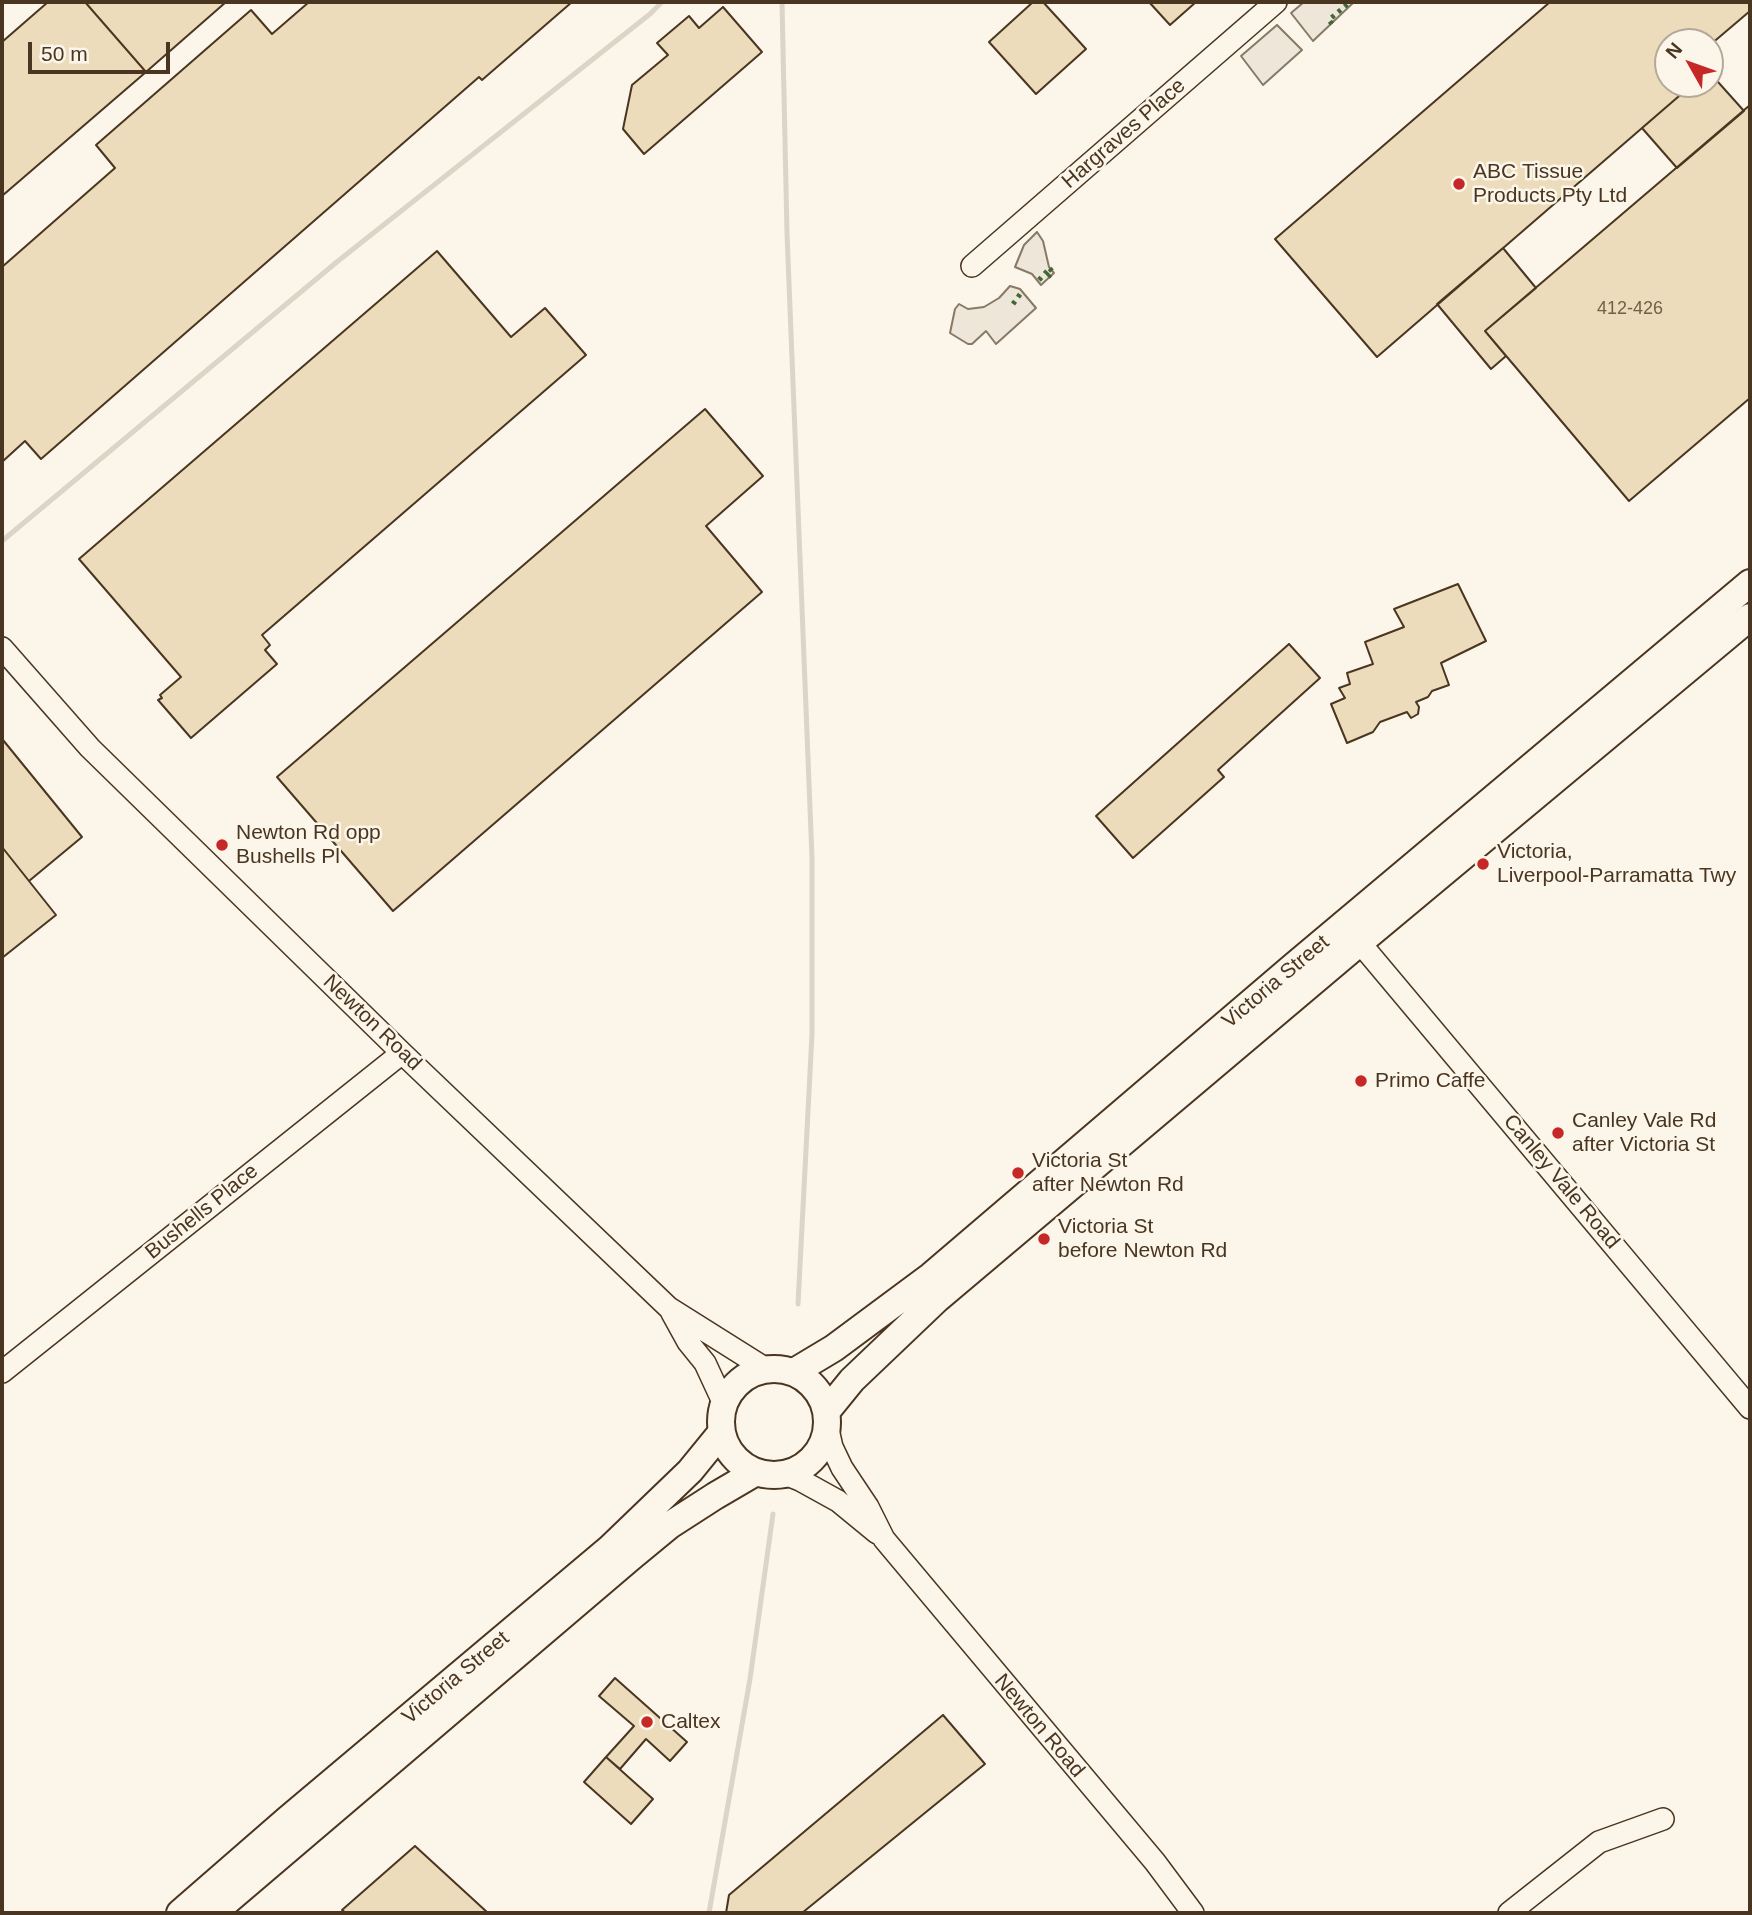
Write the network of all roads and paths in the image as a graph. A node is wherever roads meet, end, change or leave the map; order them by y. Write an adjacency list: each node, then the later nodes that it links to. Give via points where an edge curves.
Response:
1 (1276, 2): 2 (street, Hargraves Place)
2 (972, 266)
3 (1750, 583): 6 (main road, Victoria Street)
4 (1750, 617): 6 (main road, Victoria Street)
5 (2, 649): 7 (street, Newton Road, via 90,748)
6 (1352, 933): 11 (main road, Victoria Street, via 931,1276 834,1349); 13 (street, Canley Vale Road); 14 (main road, Victoria Street, via 937,1299 852,1380)
7 (402, 1053): 8 (street, Newton Road); 10 (street, Bushells Place)
8 (669, 1308): 9 (street, Newton Road); 12 (street, via 705,1363)
9 (766, 1369): 11 (main road); 12 (main road, via 741,1380)
10 (2, 1372)
11 (794, 1372): 14 (main road, via 820,1395)
12 (724, 1404): 15 (main road)
13 (1750, 1408)
14 (827, 1418): 17 (main road, via 819,1450 811,1461); 18 (street, Newton Road, via 832,1447)
15 (722, 1433): 16 (main road, via 740,1463); 20 (main road, Victoria Street, via 690,1471 609,1549)
16 (756, 1472): 17 (main road); 21 (main road, Victoria Street, via 681,1518 631,1557)
17 (785, 1474): 18 (street, Newton Road, via 838,1501)
18 (884, 1539): 22 (street, Newton Road)
19 (1663, 1819): 23 (street, via 1599,1842)
20 (180, 1913)
21 (213, 1913)
22 (1194, 1913)
23 (1509, 1913)

